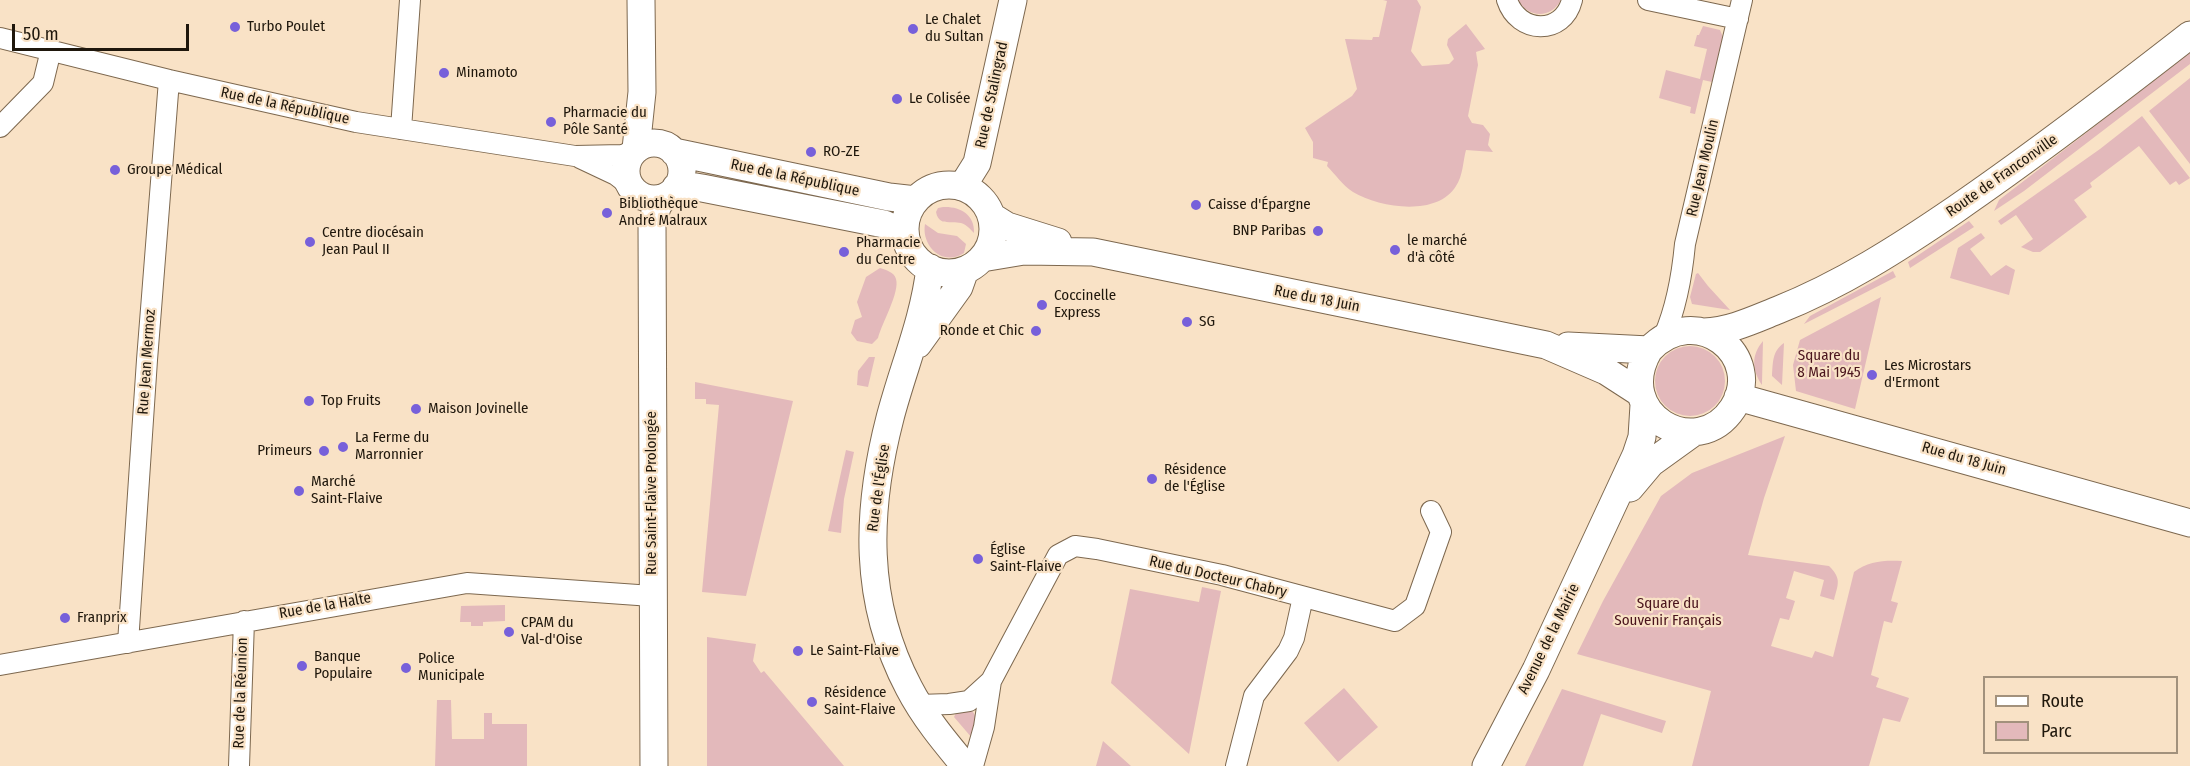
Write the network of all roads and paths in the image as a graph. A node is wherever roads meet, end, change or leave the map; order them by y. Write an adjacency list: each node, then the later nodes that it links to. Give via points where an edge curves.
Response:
1 (410, 0): 13 (street)
2 (1013, 0): 16 (main road, Rue de Stalingrad, via 977,163)
3 (1507, 0): 4 (street, via 1516,17 1542,26 1560,20)
4 (1572, 0)
5 (1648, 0): 7 (street)
6 (640, 3): 14 (main road, via 642,92 651,125)
7 (1740, 9): 27 (street, Rue Jean Moulin, via 1685,244 1676,307)
8 (2190, 35): 25 (main road, Route de Franconville, via 1970,200 1901,246)
9 (0, 38): 10 (street, Rue de la République)
10 (51, 50): 11 (street, Rue de la République); 12 (street, via 43,82)
11 (169, 80): 13 (street, Rue de la République); 40 (street, Rue Jean Mermoz)
12 (0, 127)
13 (401, 129): 15 (street, Rue de la République)
14 (651, 149): 15 (street, Rue de la République, via 622,155); 17 (main road, via 626,165); 18 (main road, Rue de la République); 19 (main road, via 681,163 681,176)
15 (575, 156): 17 (street, Rue de la République, via 616,175)
16 (962, 187): 18 (main road, via 942,186); 20 (main road, via 977,194)
17 (633, 189): 19 (main road, via 650,199)
18 (916, 200): 21 (main road, via 907,215)
19 (664, 201): 21 (main road, Rue de la République, via 702,188 884,224); 37 (main road, Rue Saint-Flaive Prolongée)
20 (991, 216): 22 (main road, via 1024,232); 23 (main road, via 992,238)
21 (905, 234): 24 (main road, via 915,257)
22 (1093, 252): 23 (main road, Rue du 18 Juin, via 1024,251); 28 (main road, Rue du 18 Juin)
23 (973, 264): 24 (main road, via 941,272); 29 (main road, Rue de l'Église)
24 (930, 268): 29 (main road, Rue de l'Église)
25 (1803, 300): 26 (main road, Route de Franconville, via 1735,327); 30 (main road, Route de Franconville, via 1757,331)
26 (1704, 332): 27 (main road, via 1684,330); 30 (main road, via 1726,345)
27 (1657, 343): 28 (main road, via 1608,349); 32 (main road, via 1639,371)
28 (1546, 345): 32 (main road, Rue du 18 Juin, via 1606,371)
29 (909, 354): 43 (main road, Rue de l'Église, via 882,455 872,547 885,632)
30 (1739, 367): 31 (main road)
31 (1738, 397): 33 (main road, via 1722,421); 36 (main road, Rue du 18 Juin)
32 (1642, 399): 33 (main road, via 1660,423); 35 (main road, Avenue de la Mairie, via 1639,448)
33 (1694, 432): 35 (main road, Avenue de la Mairie, via 1651,463)
34 (1431, 511): 38 (street, Rue du Docteur Chabry, via 1441,532 1415,606 1395,621)
35 (1610, 512): 49 (main road, Avenue de la Mairie)
36 (2190, 523)
37 (652, 596): 39 (street, Rue de la Halte, via 467,583); 46 (main road, Rue Saint-Flaive Prolongée)
38 (1303, 597): 42 (street, Rue du Docteur Chabry, via 1222,575 1075,546 1058,555); 48 (street, via 1288,651 1254,696)
39 (244, 621): 40 (street, Rue de la Halte); 45 (street, Rue de la Réunion)
40 (128, 643): 41 (street, Rue de la Halte)
41 (0, 665)
42 (991, 681): 43 (street, Rue du Docteur Chabry, via 969,700); 47 (street, Rue du Docteur Chabry)
43 (919, 705): 44 (main road, Rue de l'Église)
44 (958, 758)
45 (239, 766)
46 (654, 766)
47 (973, 766)
48 (1236, 766)
49 (1486, 766)

